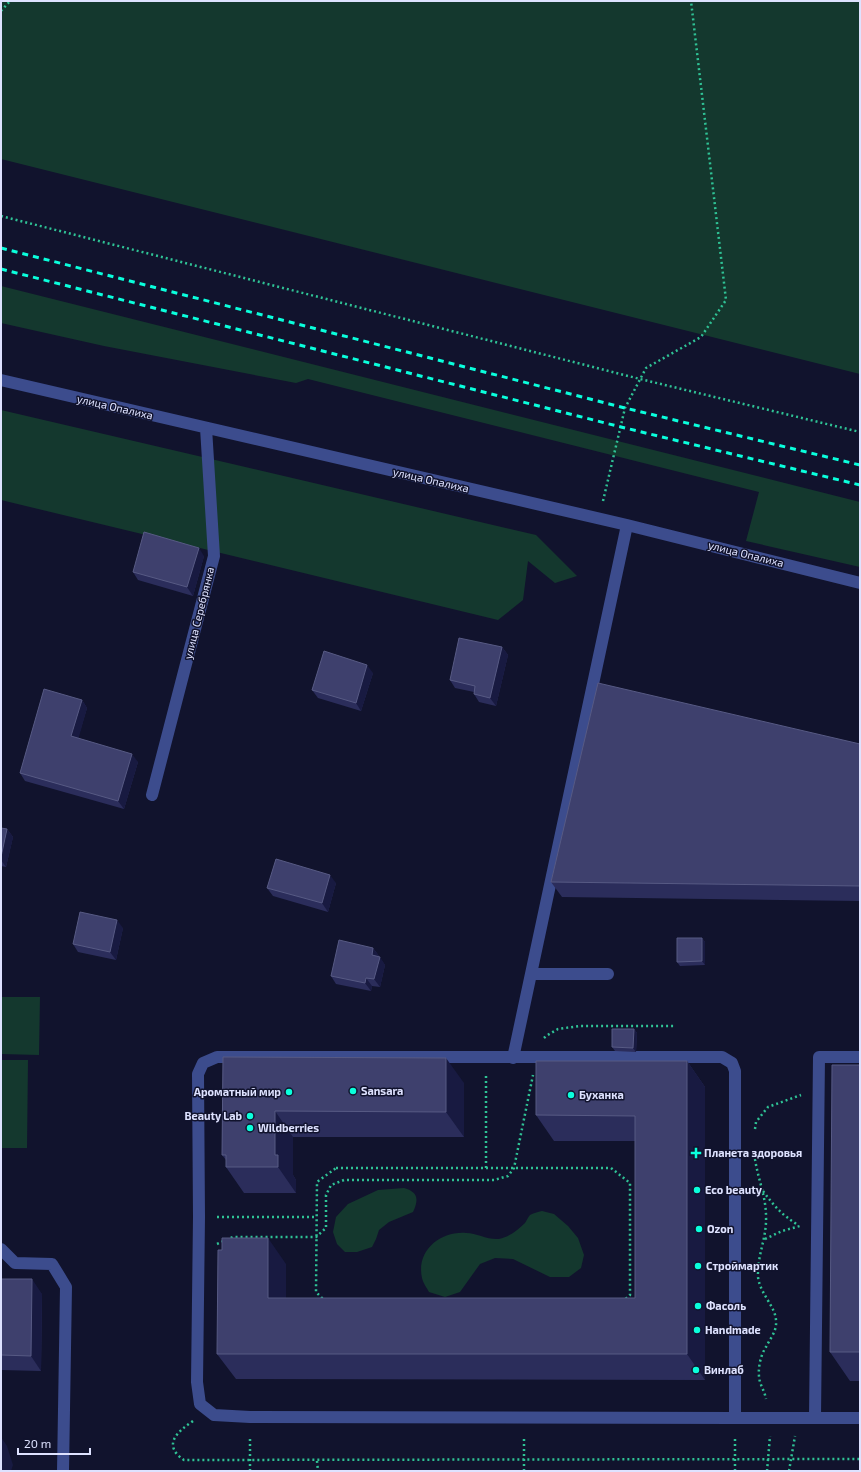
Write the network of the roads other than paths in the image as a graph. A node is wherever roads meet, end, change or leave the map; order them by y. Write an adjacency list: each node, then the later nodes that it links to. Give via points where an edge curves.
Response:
1 (1, 380): 2 (street, улица Опалиха)
2 (206, 428): 3 (street, улица Опалиха); 5 (street, улица Серебрянка, via 214,556)
3 (627, 525): 4 (street, улица Опалиха); 6 (street)
4 (860, 583)
5 (152, 795)
6 (531, 974): 7 (street); 9 (street)
7 (608, 974)
8 (860, 1057): 11 (street, via 818,1057)
9 (513, 1058): 12 (street, via 722,1058 732,1063 735,1071); 12 (street, via 216,1057 203,1063 198,1074 196,1382 200,1404 214,1415 250,1417)
10 (1, 1249): 14 (street, via 15,1263 52,1264 66,1288)
11 (816, 1417): 12 (street); 13 (street)
12 (735, 1418)
13 (860, 1418)
14 (64, 1471)

